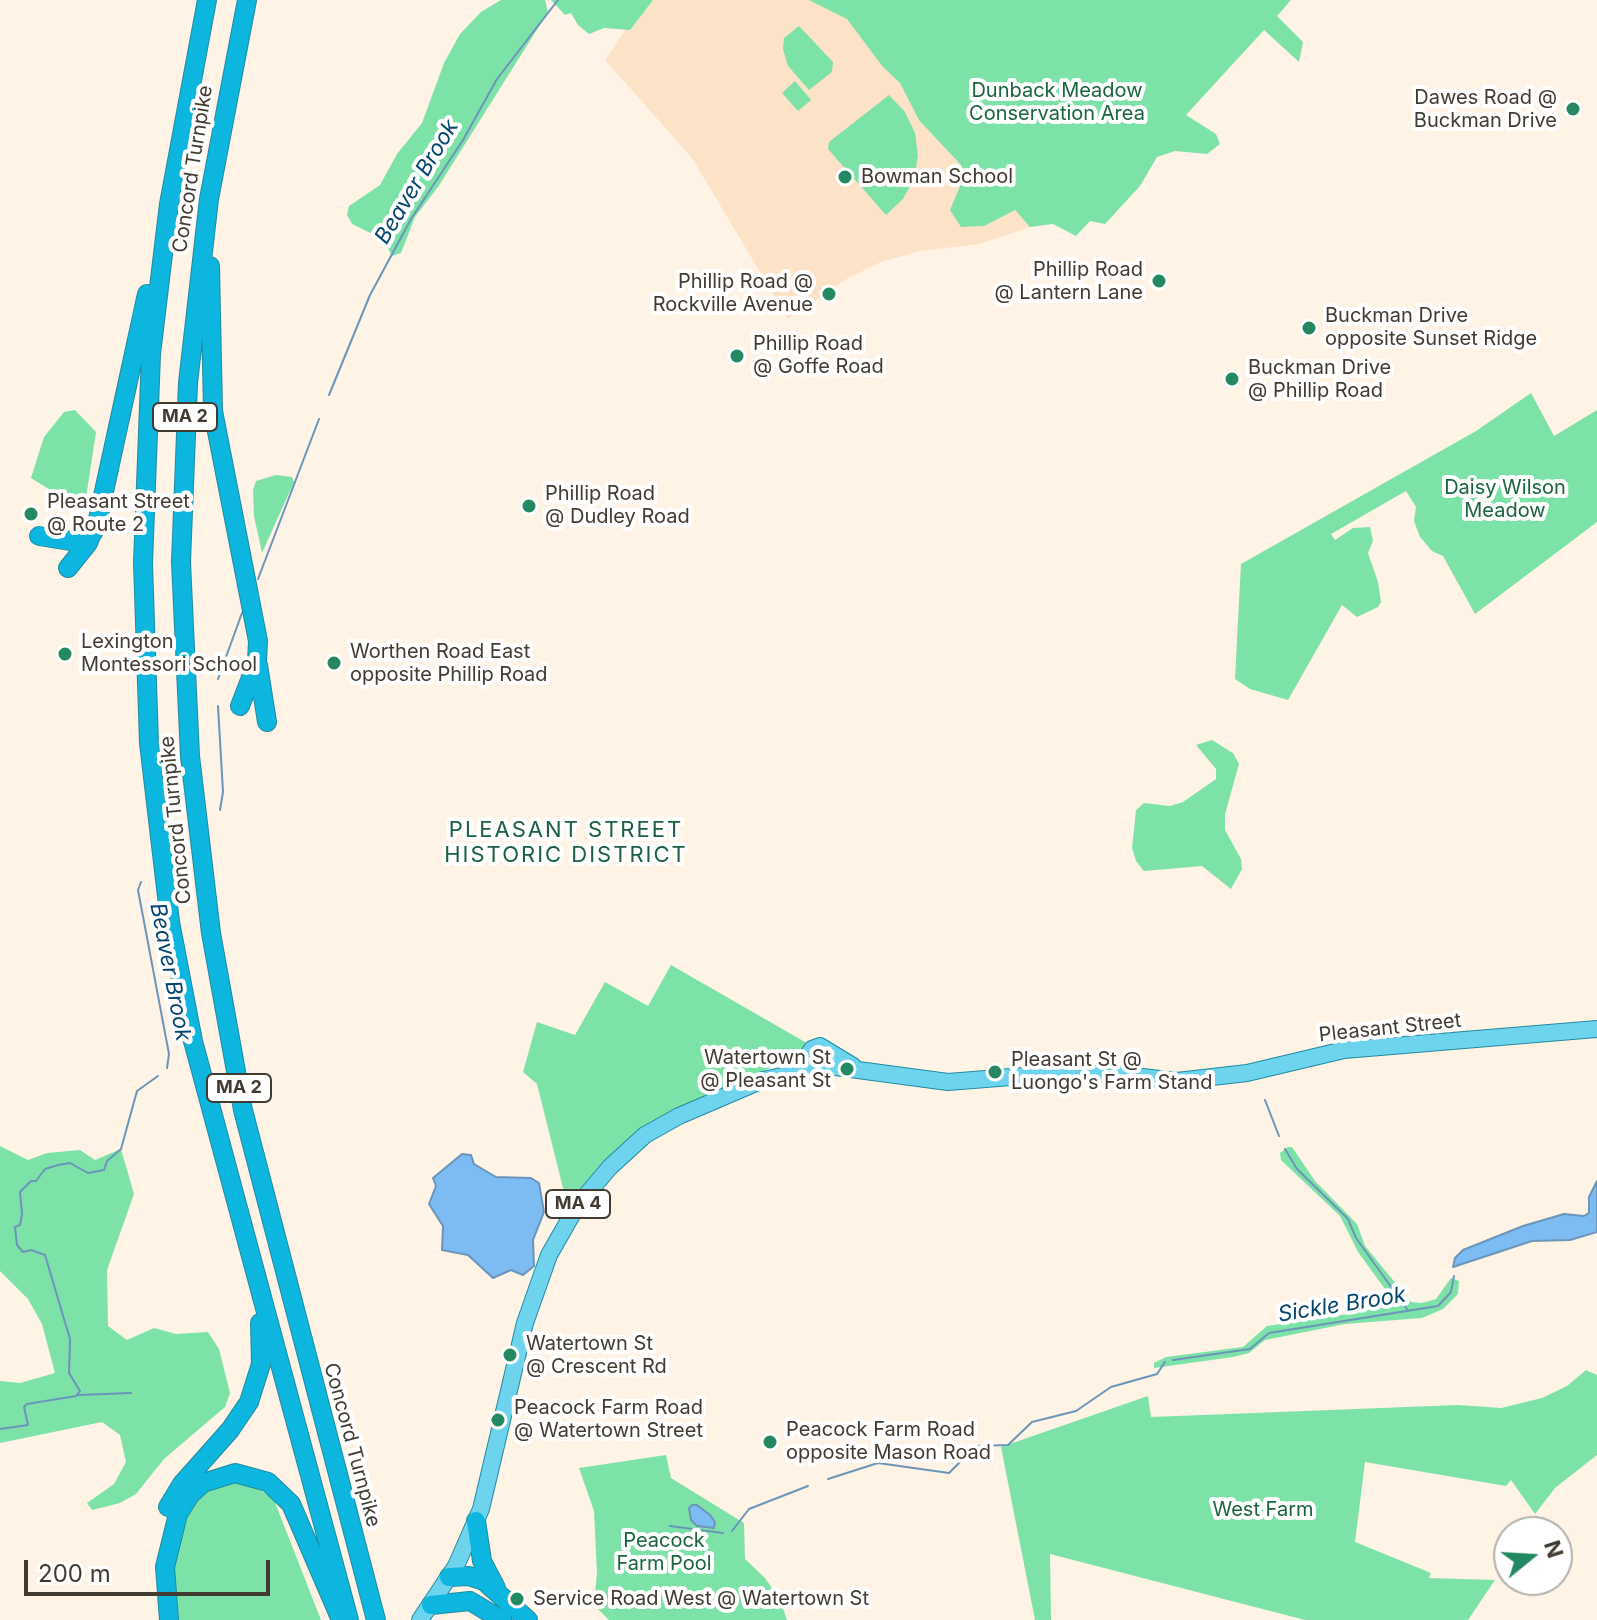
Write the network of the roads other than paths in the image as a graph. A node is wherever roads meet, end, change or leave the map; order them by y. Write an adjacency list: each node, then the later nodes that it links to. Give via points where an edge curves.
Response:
1 (207, 0): 4 (highway, Concord Turnpike / MA 2)
2 (247, 0): 3 (highway, Concord Turnpike / MA 2)
3 (209, 199): 8 (highway, via 211,398 256,624); 17 (highway, Concord Turnpike / MA 2, via 186,413 183,635 207,904 240,1095 271,1226)
4 (164, 234): 5 (highway); 12 (highway, Concord Turnpike / MA 2, via 147,413 143,603 155,803 175,952 200,1070)
5 (93, 533): 6 (highway, via 70,541); 7 (highway)
6 (39, 536)
7 (68, 568)
8 (257, 659): 9 (highway); 10 (highway)
9 (240, 706)
10 (267, 722)
11 (1597, 1029): 13 (main road, Pleasant Street / MA 4, via 1371,1047 1247,1073 1177,1081 1061,1073 948,1082 816,1063 713,1100 645,1135 610,1167 577,1206 549,1255 529,1306)
12 (257, 1280): 18 (highway, via 262,1348 258,1380 240,1416 182,1484 163,1518 152,1572); 21 (highway, Concord Turnpike / MA 2)
13 (476, 1521): 14 (main road, MA 4); 15 (highway, via 482,1561)
14 (449, 1577): 15 (highway, via 476,1577); 16 (main road, MA 4)
15 (497, 1591): 23 (highway)
16 (426, 1612): 22 (highway, via 460,1600 474,1601)
17 (376, 1615)
18 (157, 1620)
19 (169, 1620): 20 (highway, via 164,1573 174,1525 195,1489 231,1473 268,1482 291,1504)
20 (341, 1620)
21 (349, 1620)
22 (502, 1620)
23 (528, 1620)

